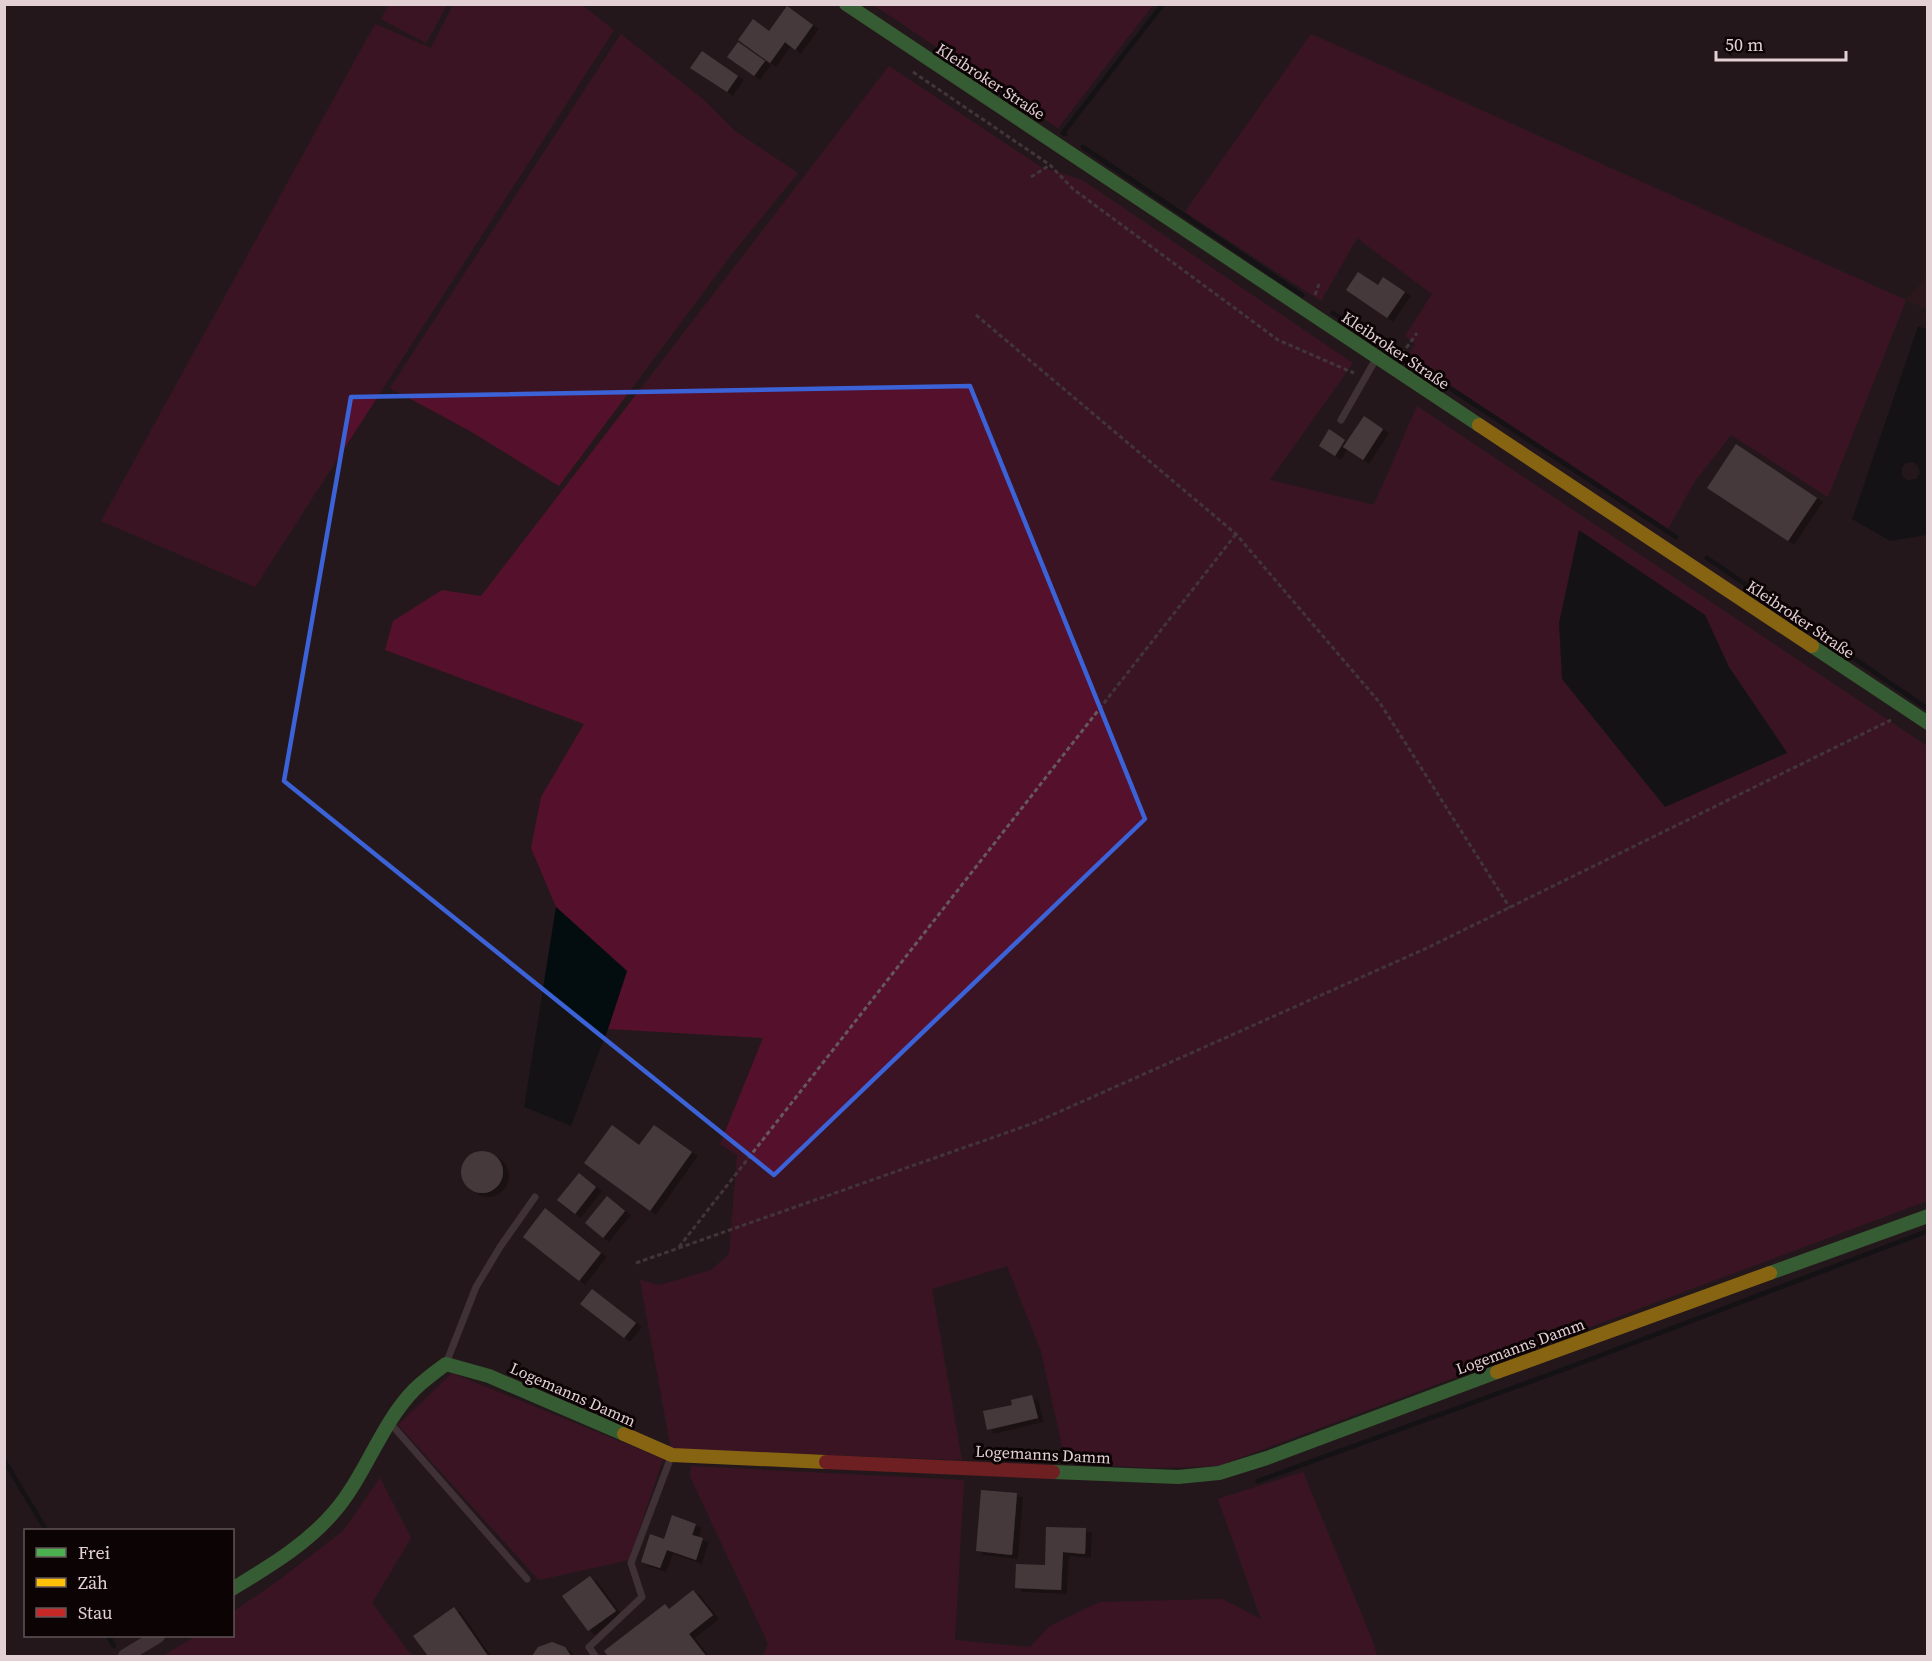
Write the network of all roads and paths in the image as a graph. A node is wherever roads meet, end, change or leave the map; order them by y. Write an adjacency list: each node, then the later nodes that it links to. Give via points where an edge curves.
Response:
1 (846, 4): 6 (street, Kleibroker Straße)
2 (1050, 165): 3 (path)
3 (1031, 177)
4 (976, 315): 9 (path)
5 (1417, 333): 7 (path)
6 (1377, 357): 7 (street, Kleibroker Straße); 8 (lane)
7 (1392, 367): 11 (street, Kleibroker Straße)
8 (1341, 420)
9 (1236, 534): 12 (path, via 1380,703); 15 (path)
10 (1899, 716): 12 (path)
11 (1928, 723)
12 (1510, 908): 15 (path, via 1034,1123)
13 (535, 1197): 17 (lane, via 476,1287)
14 (1928, 1216): 19 (street, Logemanns Damm, via 1219,1473 1178,1478)
15 (678, 1249): 16 (path)
16 (636, 1263)
17 (446, 1364): 18 (street, via 412,1390); 19 (street, Logemanns Damm, via 489,1376)
18 (390, 1422): 20 (lane); 21 (street, via 346,1498 320,1528 284,1557)
19 (672, 1455): 24 (lane, via 631,1563 642,1597 589,1647)
20 (526, 1579)
21 (234, 1588)
22 (155, 1637): 23 (street)
23 (125, 1656)
24 (595, 1656)

